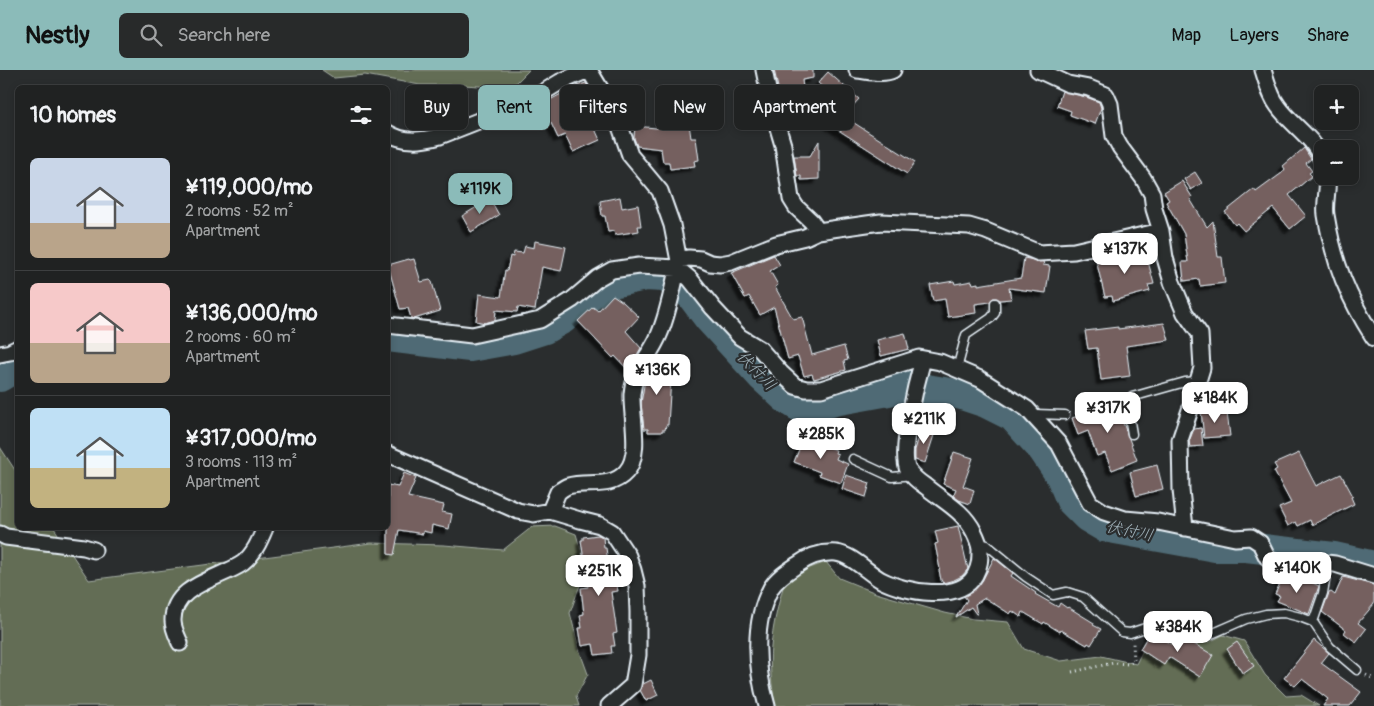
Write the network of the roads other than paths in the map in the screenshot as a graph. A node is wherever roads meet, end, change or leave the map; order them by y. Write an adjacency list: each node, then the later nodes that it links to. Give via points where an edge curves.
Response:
1 (588, 70): 7 (street, via 529,101 440,136 411,141); 12 (street, via 616,115 630,155 660,191 672,225)
2 (764, 70): 10 (street, via 791,199)
3 (858, 70): 4 (street)
4 (892, 70)
5 (1038, 70): 11 (street, via 1068,84 1106,95 1114,136 1152,194)
6 (1263, 70): 8 (street, via 1277,105)
7 (390, 134)
8 (1314, 144)
9 (1328, 185): 15 (street, via 1326,213 1336,261 1351,300)
10 (818, 231): 11 (street, via 880,222 969,226 1039,253 1074,251); 12 (street, via 731,262 682,259)
11 (1161, 231): 20 (street, via 1172,282 1185,313 1200,334 1202,368)
12 (676, 275): 14 (street, via 639,266 612,270 540,320 472,335); 18 (street, via 690,279 740,337 760,348 795,386 821,389); 27 (street, via 659,336 634,381 634,448 629,468 617,480 604,484 568,486 558,492)
13 (995, 303): 19 (lane, via 992,318 966,335)
14 (390, 325)
15 (1374, 338)
16 (15, 350): 17 (street)
17 (0, 354)
18 (922, 359): 19 (street); 26 (street, via 906,440 905,459)
19 (957, 369): 21 (street, via 994,387)
20 (1198, 381): 23 (lane, via 1132,398 1129,416); 28 (street, via 1197,401 1190,410 1180,440)
21 (1033, 414): 22 (lane); 28 (street, via 1060,444 1090,503 1125,519)
22 (1065, 415)
23 (1132, 434)
24 (390, 455): 27 (street, via 518,511 534,514)
25 (853, 459): 26 (lane, via 892,477)
26 (913, 475): 31 (street, via 962,514)
27 (550, 510): 38 (street, via 600,525 612,532 634,570 638,655 633,685)
28 (1184, 528): 33 (street, via 1235,538 1251,537 1260,543 1273,562)
29 (265, 530): 36 (street, via 258,546 243,562 187,592 175,607 172,622)
30 (0, 534): 32 (street)
31 (979, 542): 35 (lane, via 1053,595 1067,592 1083,597 1122,632 1167,624 1182,625 1209,635 1246,619 1284,613); 39 (street, via 980,562 974,576 965,586 948,593 896,586 838,553 812,556 784,573 772,586 758,631)
32 (94, 550)
33 (1328, 564): 34 (street); 35 (lane)
34 (1374, 576)
35 (1313, 622): 37 (lane, via 1330,647)
36 (180, 643)
37 (1357, 670)
38 (609, 706)
39 (767, 706)

